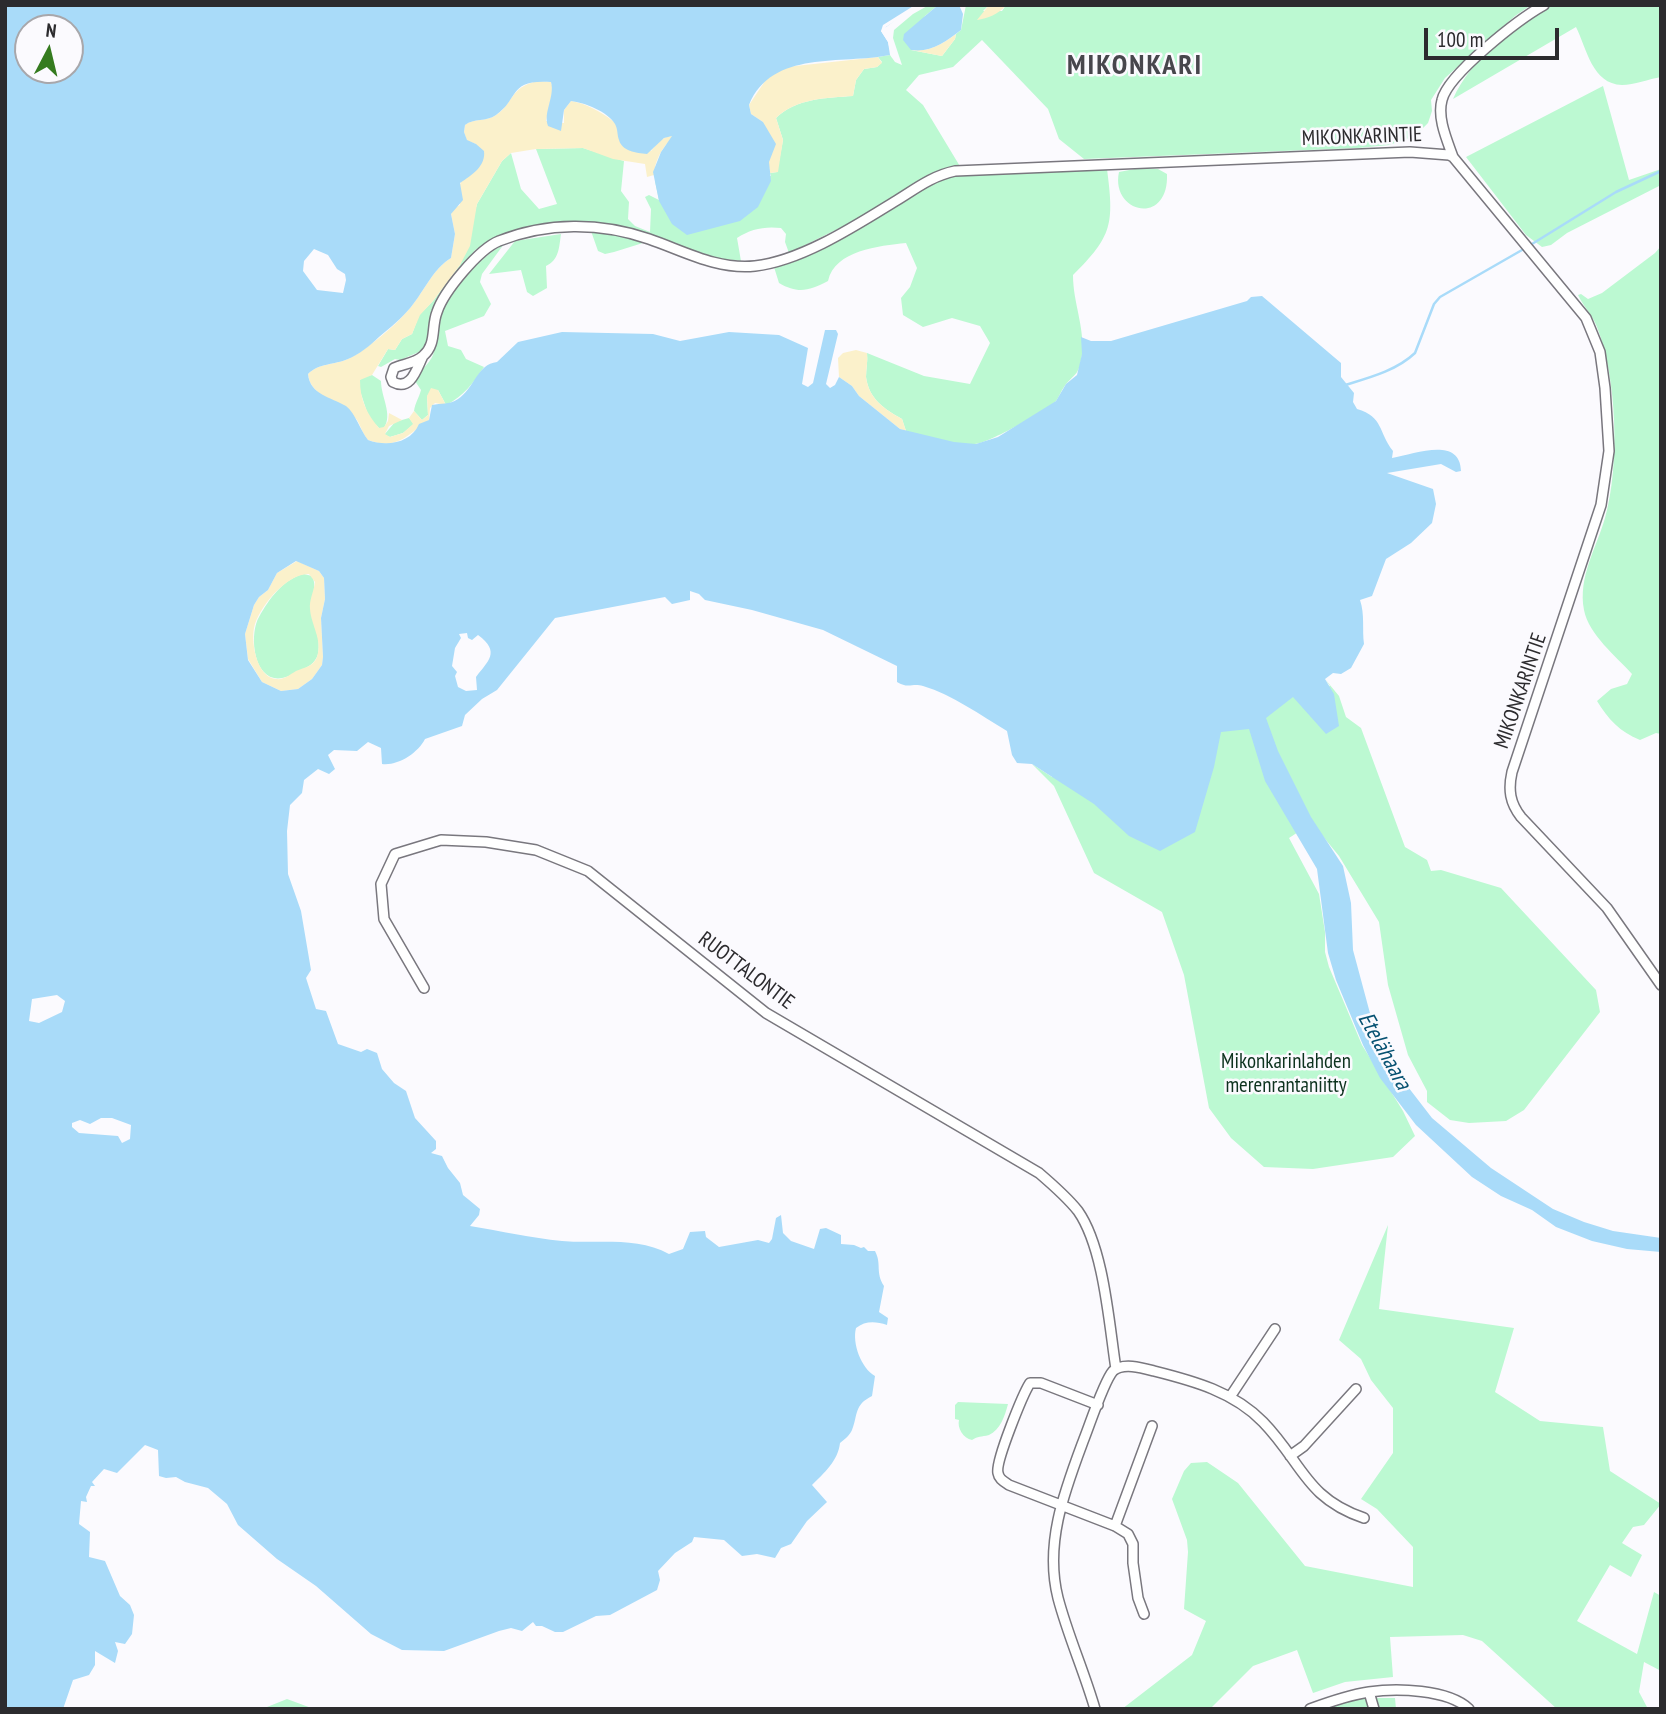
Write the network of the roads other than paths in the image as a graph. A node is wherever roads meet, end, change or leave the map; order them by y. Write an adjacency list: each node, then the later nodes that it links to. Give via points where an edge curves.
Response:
1 (1544, 5): 2 (street, via 1495,41 1448,85 1441,106)
2 (1453, 157): 3 (street, MIKONKARINTIE, via 1410,152 955,171 932,178 815,246 783,260 756,265 713,263 609,228 542,230 498,242 479,255 441,303 433,339); 4 (street, MIKONKARINTIE, via 1586,318 1600,352 1605,388 1609,459 1601,505 1512,772 1511,799 1521,817 1606,908)
3 (422, 358)
4 (1661, 985)
5 (424, 988): 7 (street, RUOTTALONTIE, via 384,919 381,884 395,854 441,839 486,842 536,850 588,871 766,1013 1052,1184 1078,1212 1090,1235)
6 (1275, 1329): 9 (street)
7 (1116, 1369): 9 (street, via 1146,1369); 10 (street)
8 (1356, 1389): 12 (street)
9 (1230, 1397): 12 (street, via 1262,1421)
10 (1098, 1405): 13 (street); 13 (street, via 1033,1382 1027,1386 1000,1457 1002,1480)
11 (1152, 1426): 15 (street)
12 (1290, 1456): 14 (street, via 1328,1502)
13 (1061, 1504): 15 (street); 18 (street, via 1055,1582)
14 (1364, 1518)
15 (1115, 1526): 16 (street, via 1128,1534 1133,1544)
16 (1144, 1614)
17 (1369, 1692): 19 (street); 20 (street); 21 (street, via 1444,1695)
18 (1094, 1709)
19 (1311, 1709)
20 (1374, 1709)
21 (1469, 1709)

